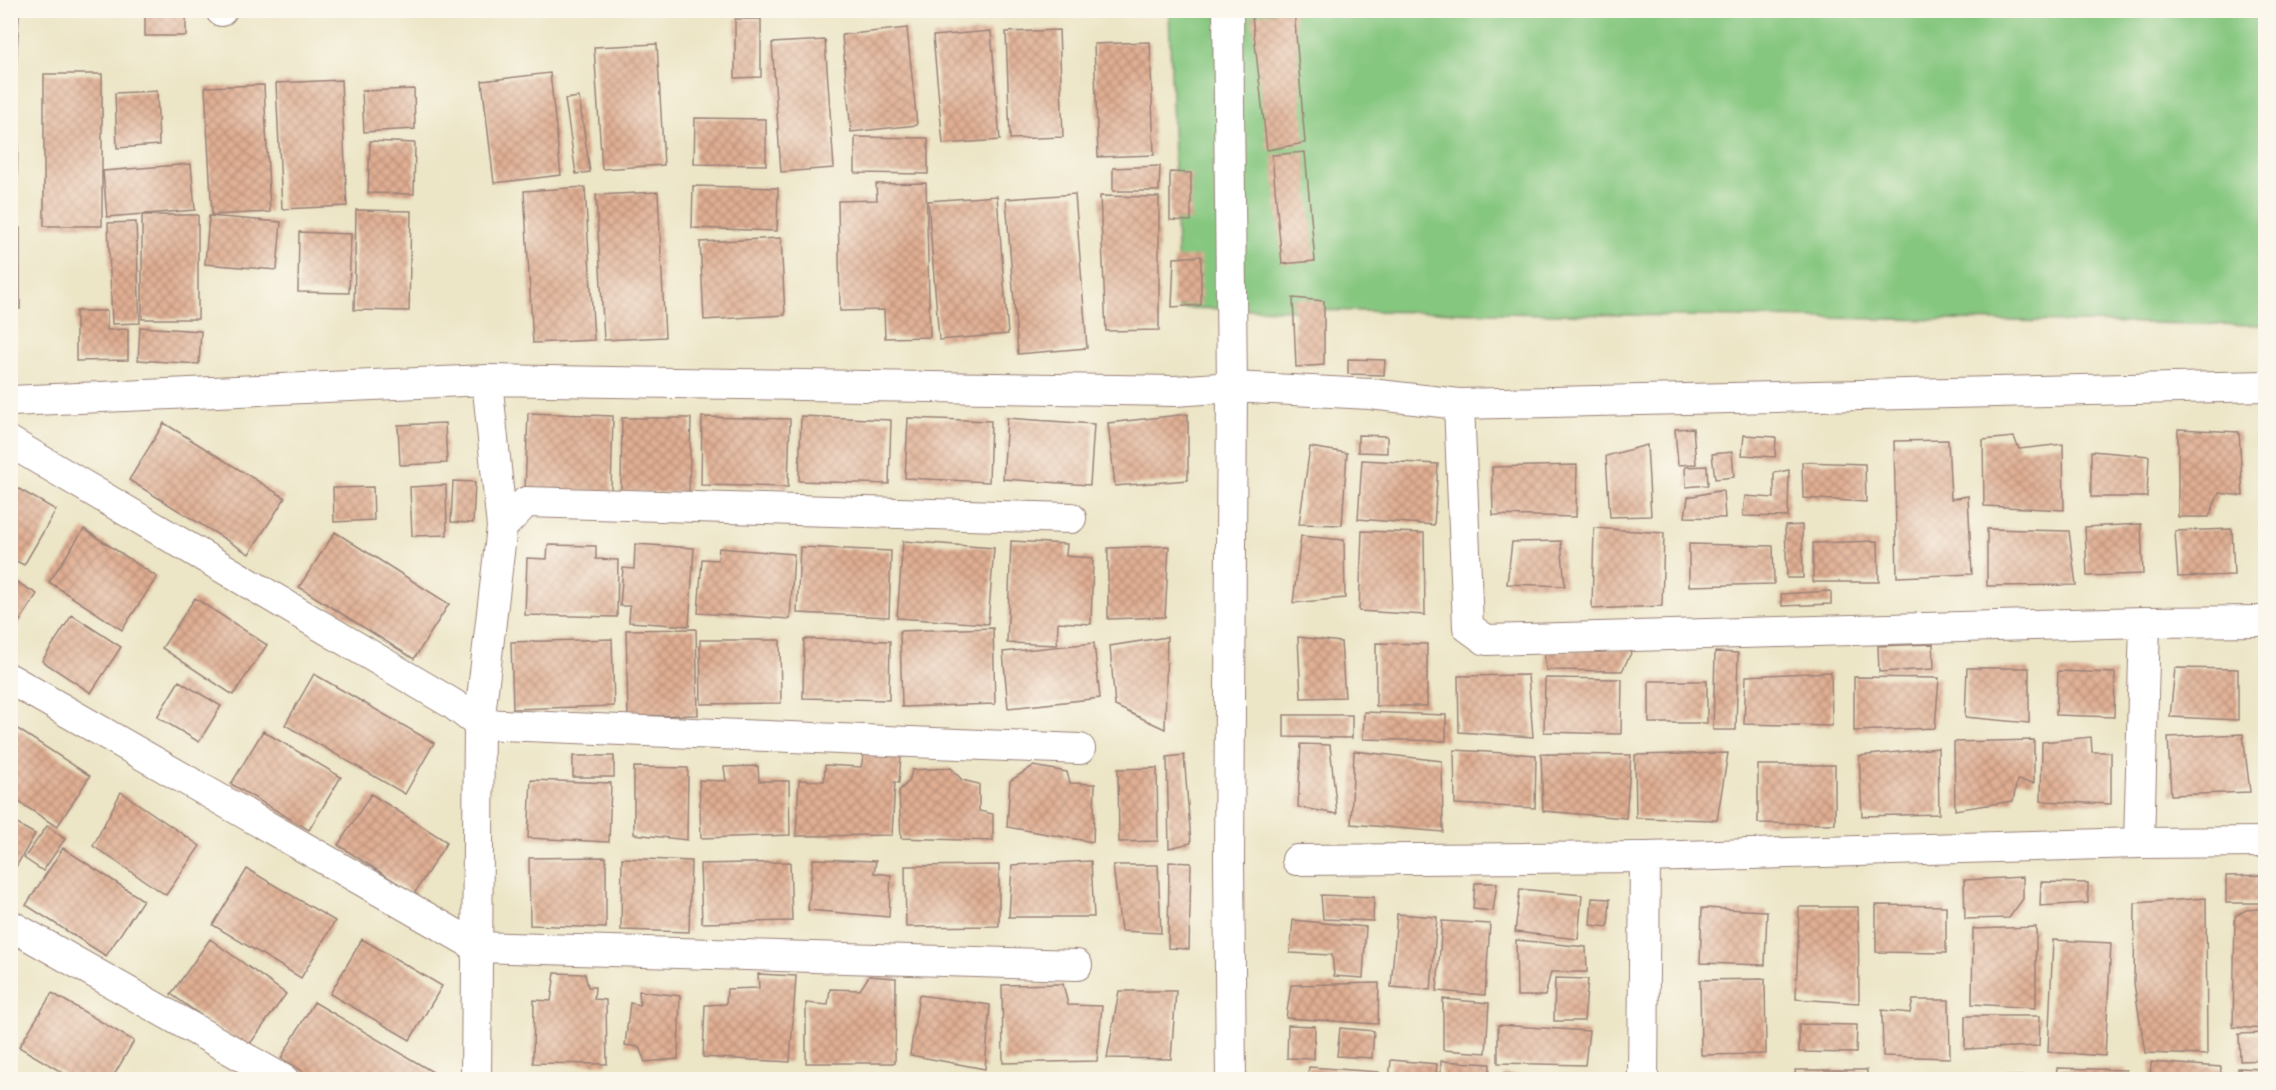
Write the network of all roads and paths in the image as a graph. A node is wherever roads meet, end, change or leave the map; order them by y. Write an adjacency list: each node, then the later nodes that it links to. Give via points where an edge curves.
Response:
1 (1228, 10): 4 (street)
2 (487, 380): 4 (street, via 1174,391); 5 (street); 9 (street)
3 (2265, 386): 6 (street)
4 (1232, 387): 6 (street, via 1370,394); 24 (street)
5 (10, 401)
6 (1459, 404): 11 (street, via 1468,627 1486,640)
7 (10, 442): 13 (street, via 453,704)
8 (1071, 518): 9 (street, via 526,502)
9 (501, 527): 13 (street)
10 (2265, 621): 11 (street)
11 (2145, 622): 16 (street)
12 (10, 679): 20 (street)
13 (478, 724): 14 (street); 20 (street)
14 (1080, 749)
15 (2265, 842): 16 (street)
16 (2139, 843): 17 (street)
17 (1645, 856): 18 (street); 25 (street)
18 (1297, 860)
19 (10, 925): 22 (street)
20 (478, 947): 21 (street); 23 (street)
21 (1077, 965)
22 (284, 1080)
23 (476, 1080)
24 (1231, 1080)
25 (1643, 1080)

